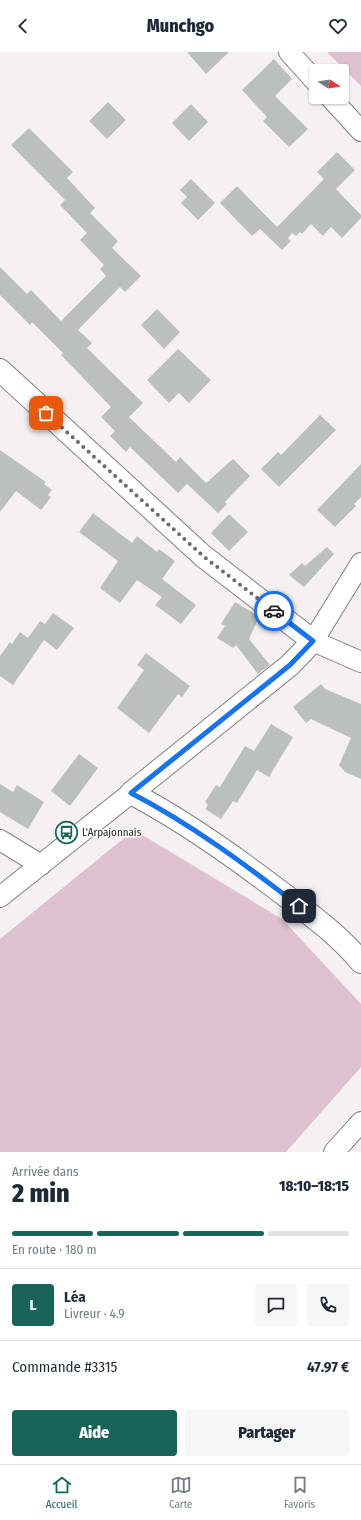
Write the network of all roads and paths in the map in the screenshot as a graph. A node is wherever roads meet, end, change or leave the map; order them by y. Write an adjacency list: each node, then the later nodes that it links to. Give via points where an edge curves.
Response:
1 (289, 52): 2 (street)
2 (309, 74)
3 (336, 104): 4 (street)
4 (361, 131)
5 (0, 370): 7 (main road, via 203,556)
6 (361, 563): 7 (street)
7 (313, 641): 8 (street); 9 (main road, via 290,665)
8 (361, 662)
9 (131, 793): 11 (street); 13 (main road, via 245,865 299,906 351,950)
10 (0, 840): 11 (street)
11 (41, 865): 12 (street)
12 (0, 897)
13 (361, 962)
14 (361, 1122): 15 (street)
15 (334, 1152)

